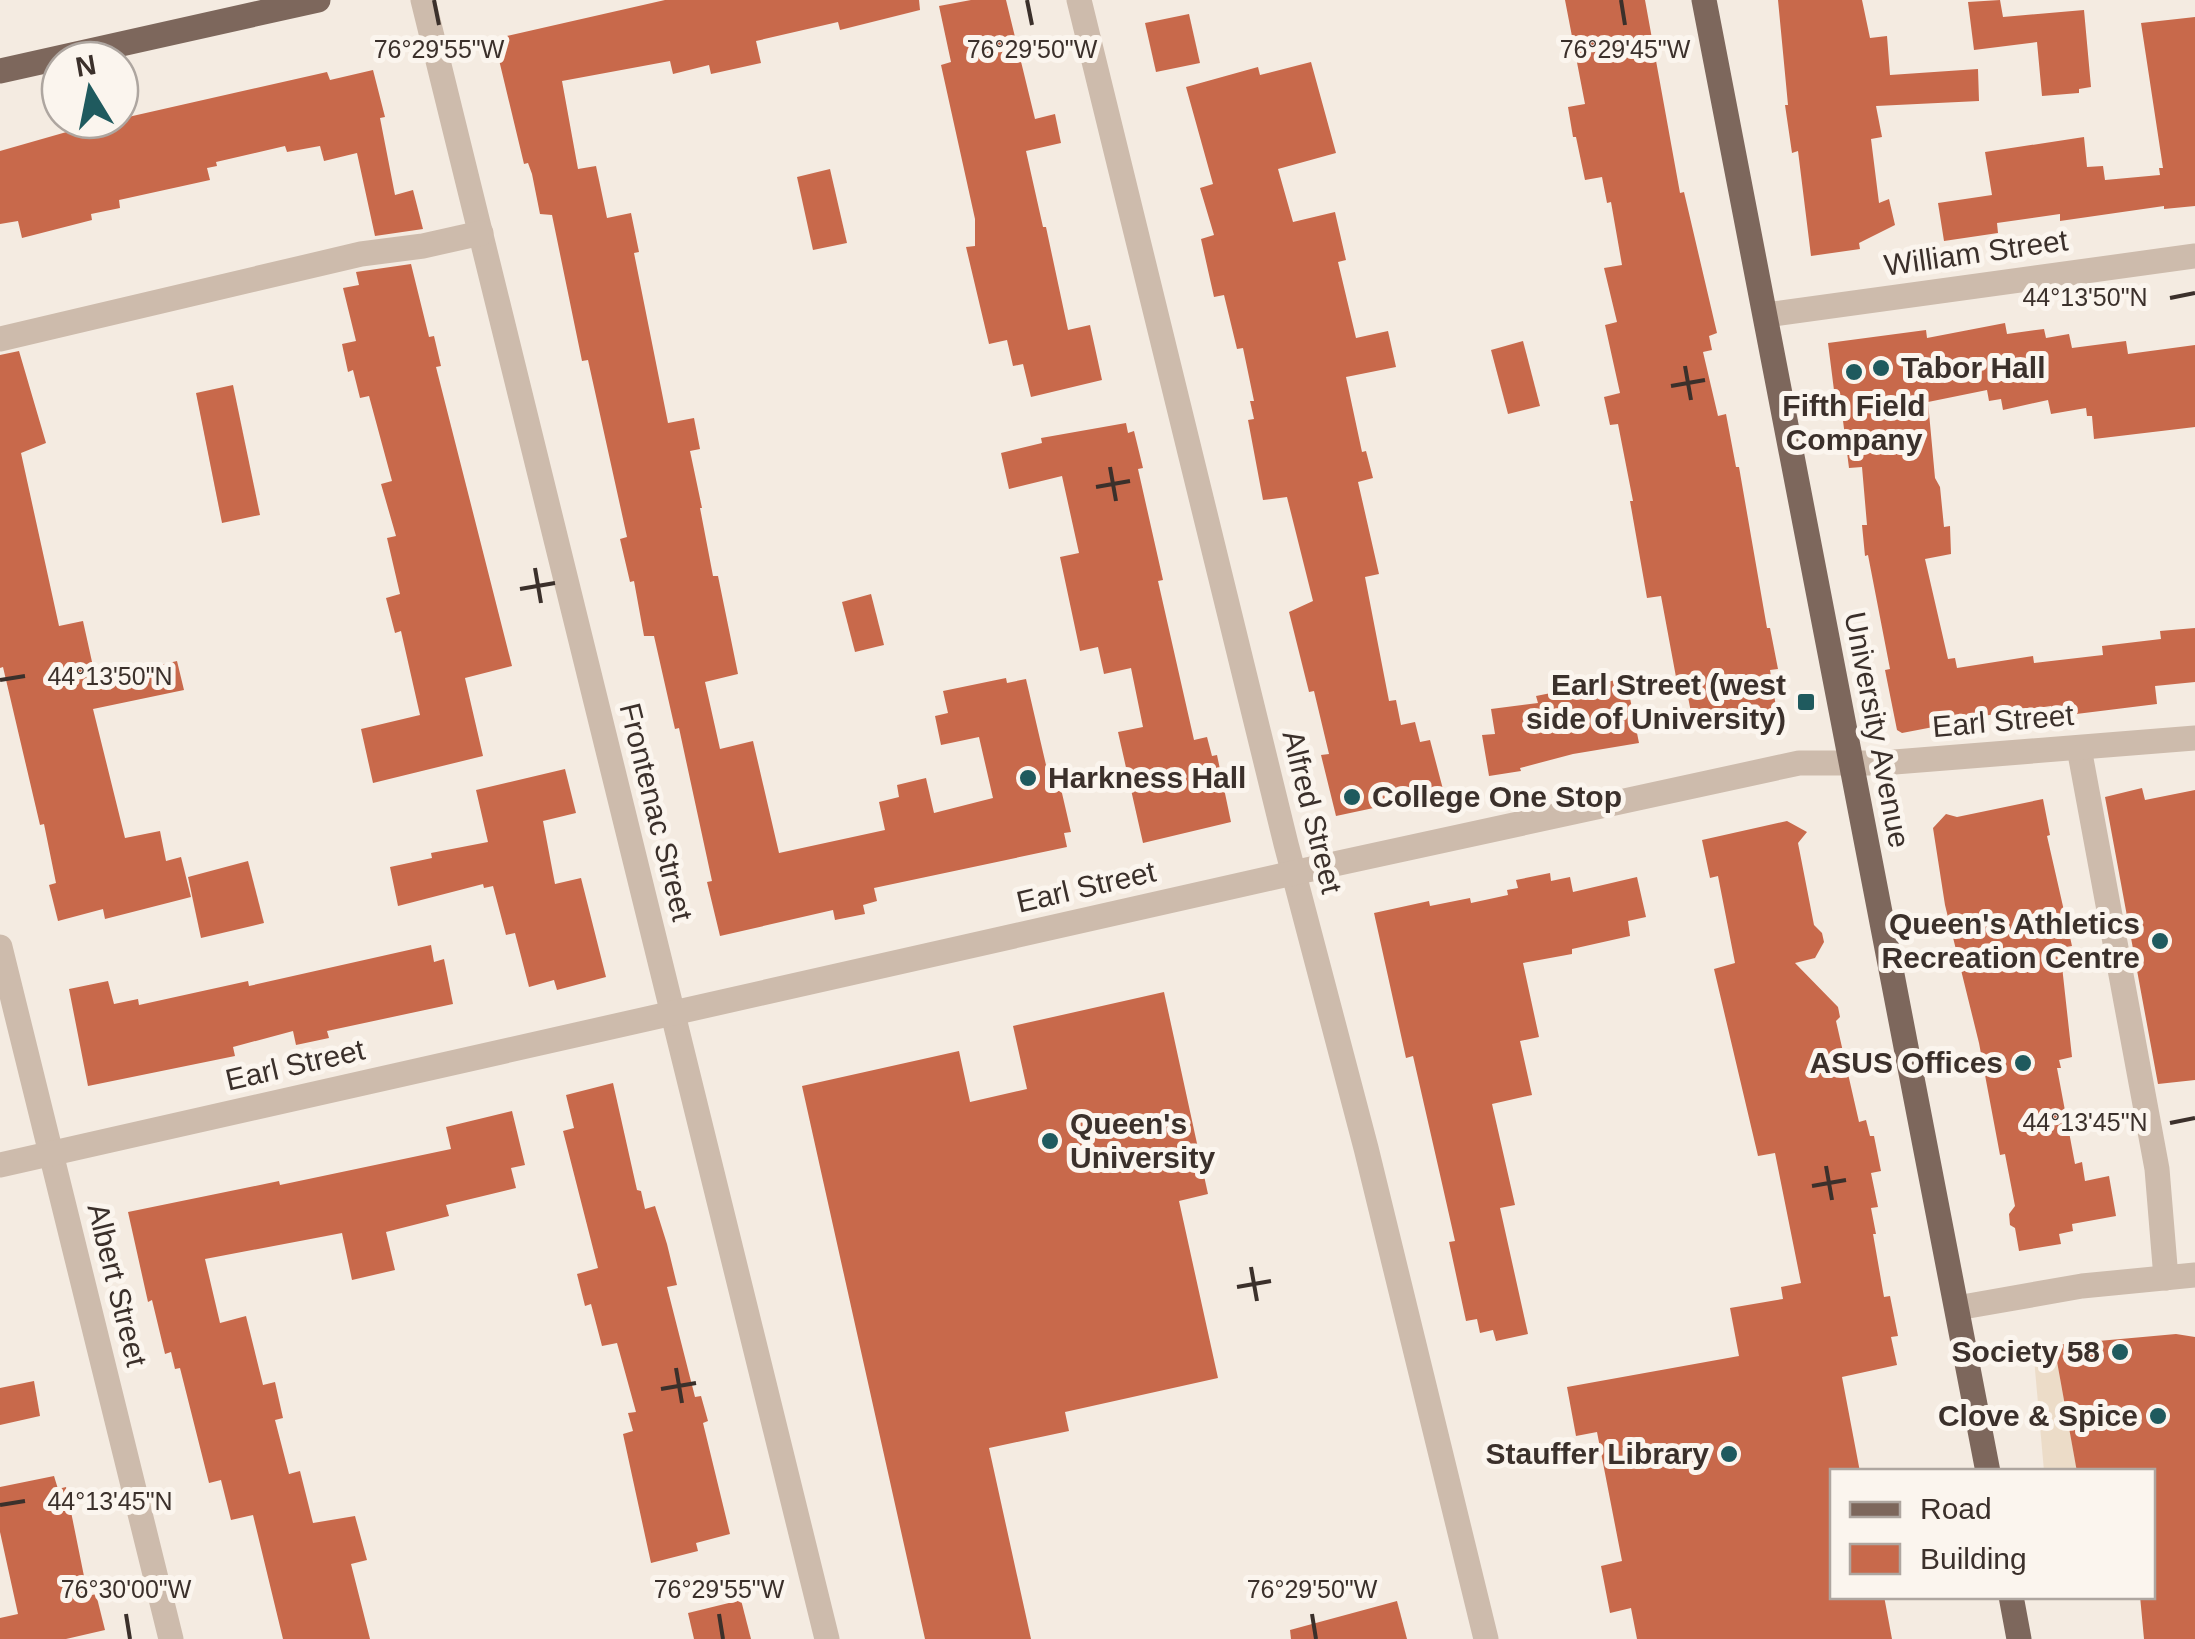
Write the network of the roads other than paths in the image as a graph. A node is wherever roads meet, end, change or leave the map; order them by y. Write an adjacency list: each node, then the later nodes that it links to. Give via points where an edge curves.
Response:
1 (318, 0): 5 (main road)
2 (423, 0): 6 (street, Frontenac Street)
3 (1079, 0): 13 (street, Alfred Street)
4 (1704, 0): 8 (main road, University Avenue)
5 (0, 72)
6 (480, 232): 9 (street); 15 (street, Frontenac Street)
7 (2195, 256): 8 (street, William Street)
8 (1766, 315): 12 (main road, University Avenue)
9 (0, 338)
10 (2195, 738): 11 (street, Earl Street)
11 (2079, 748): 12 (street, Earl Street); 19 (street, via 2157,1170)
12 (1850, 763): 13 (street, Earl Street, via 1799,762); 20 (main road, University Avenue)
13 (1293, 873): 15 (street, Earl Street); 25 (street, Alfred Street)
14 (0, 947): 16 (street, Albert Street)
15 (672, 1013): 16 (street, Earl Street); 24 (street, Frontenac Street)
16 (51, 1154): 17 (street, Earl Street); 23 (street, Albert Street)
17 (0, 1166)
18 (2195, 1275): 19 (street)
19 (2166, 1278): 20 (street)
20 (1957, 1308): 21 (main road, University Avenue)
21 (1987, 1469)
22 (2012, 1599): 26 (main road)
23 (170, 1639)
24 (827, 1639)
25 (1486, 1639)
26 (2019, 1639)

